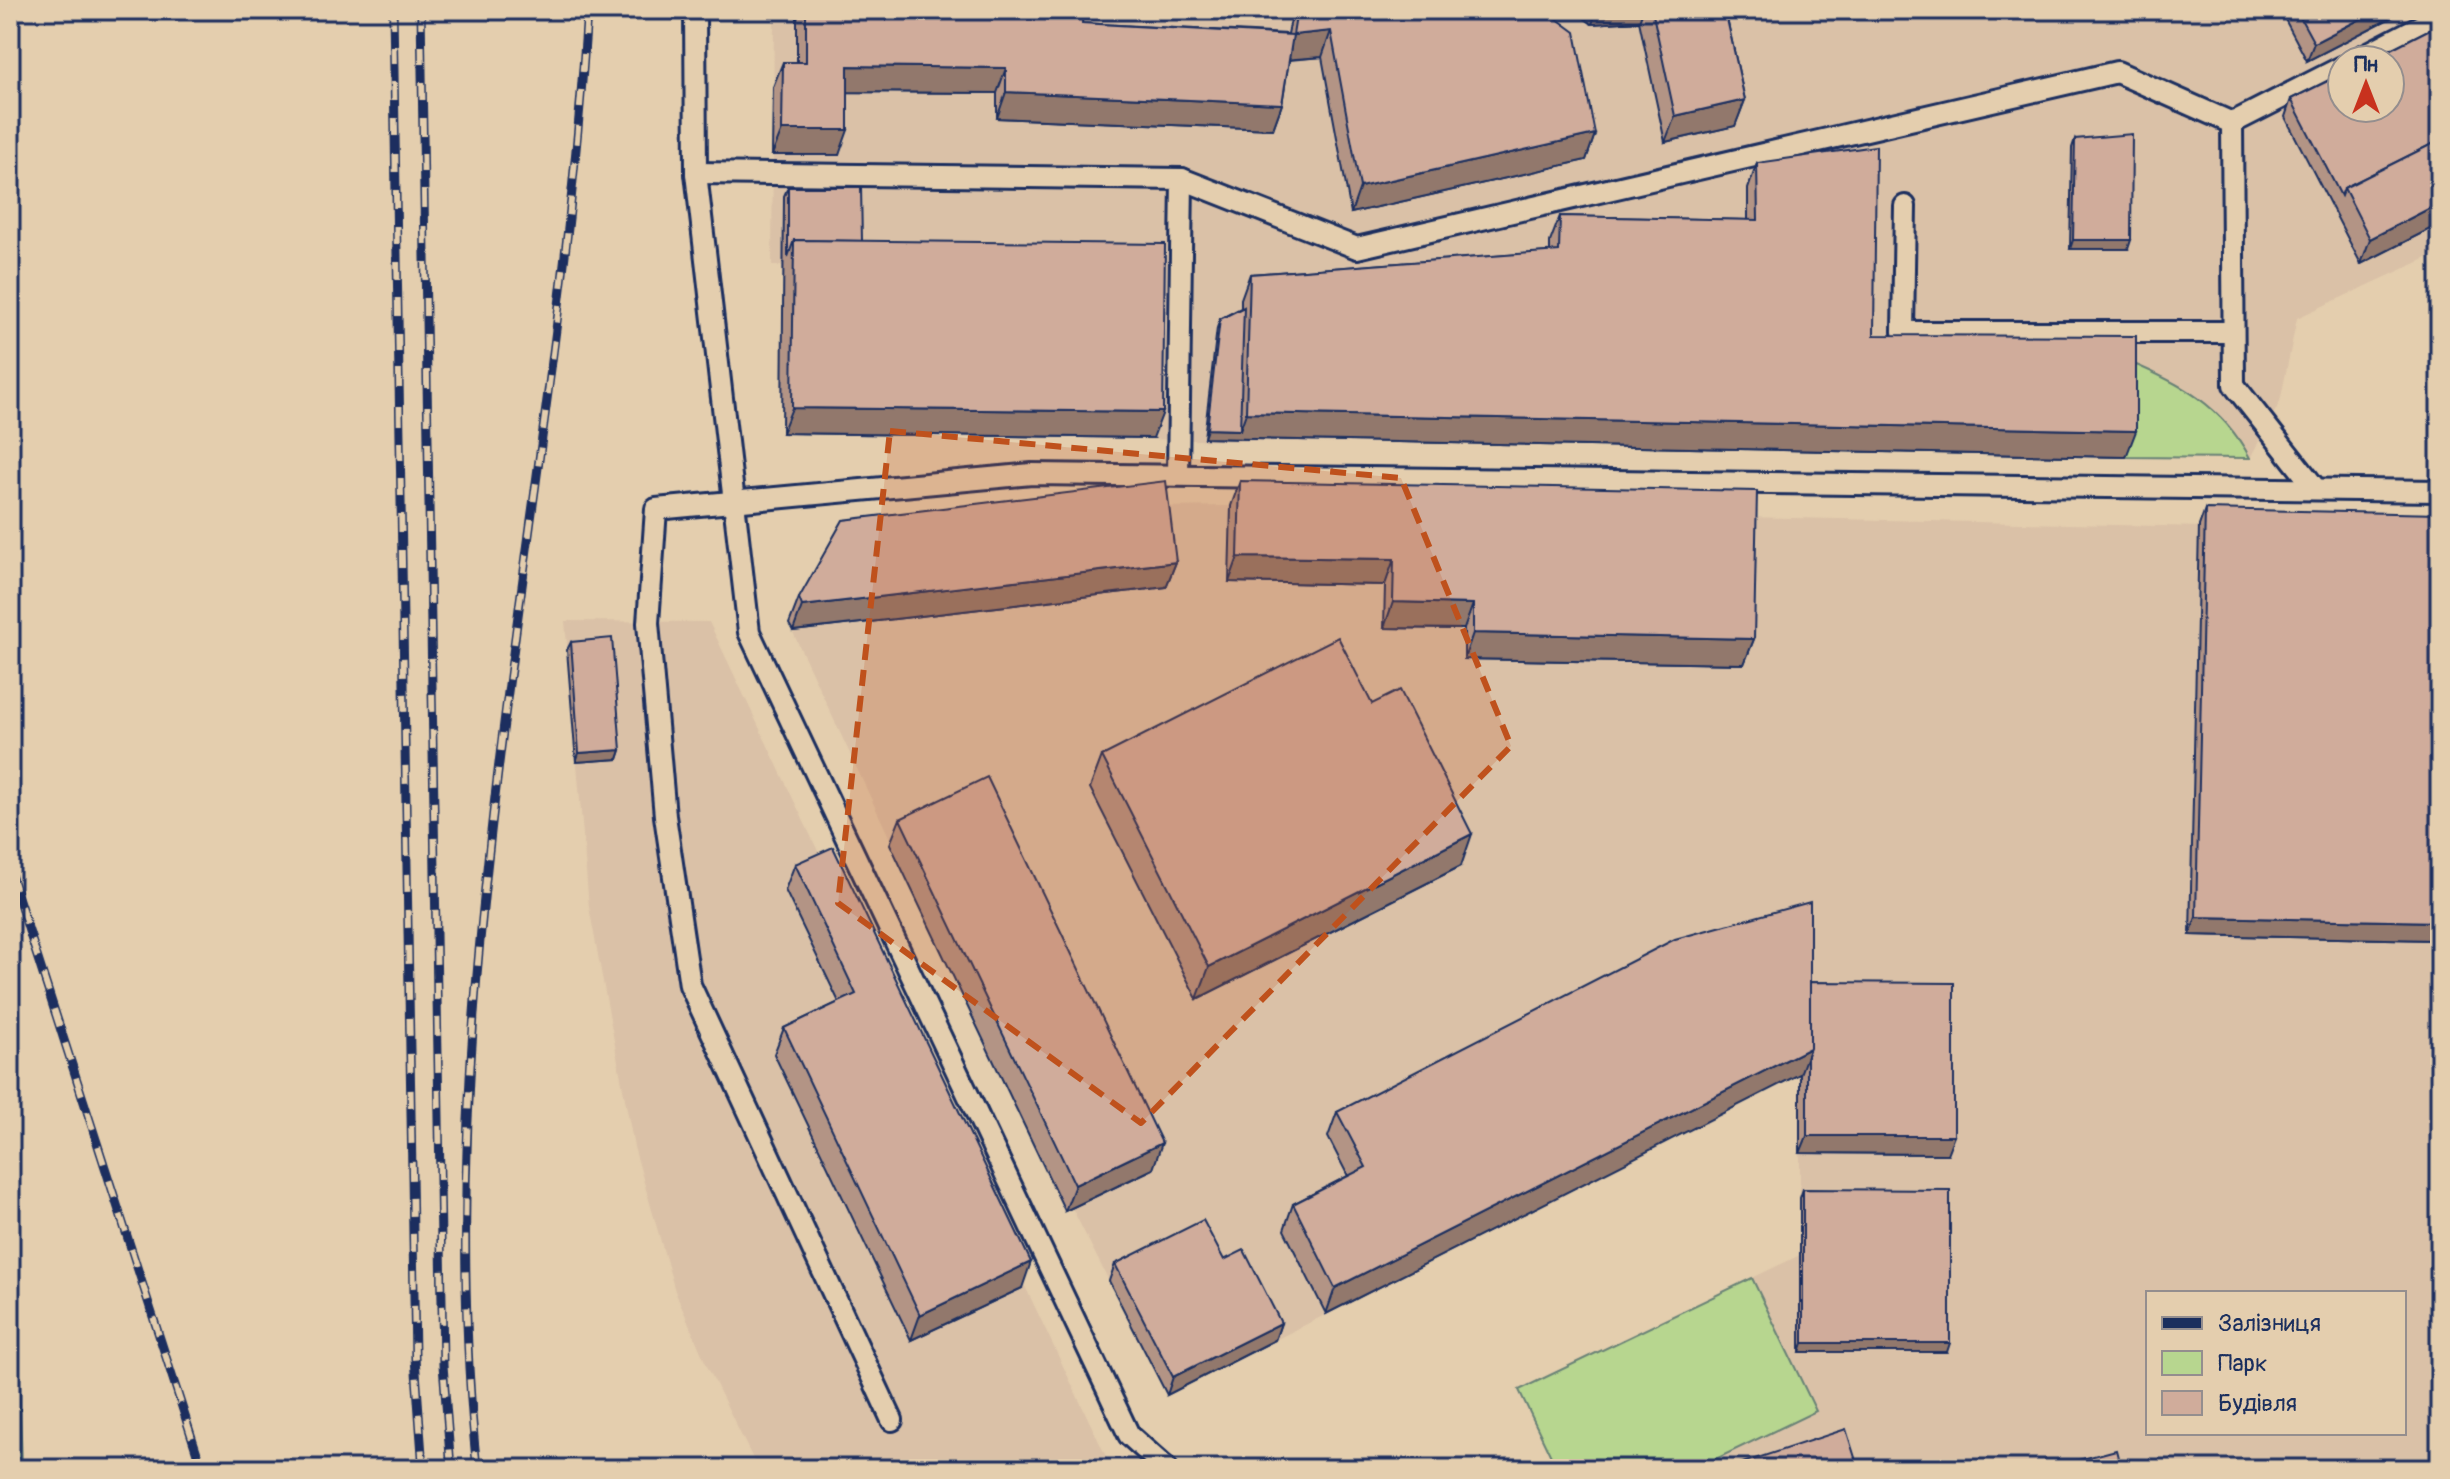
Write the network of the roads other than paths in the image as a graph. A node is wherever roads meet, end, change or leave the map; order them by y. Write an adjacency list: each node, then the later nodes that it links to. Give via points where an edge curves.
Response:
1 (695, 10): 6 (lane)
2 (2440, 16): 3 (lane)
3 (2386, 44)
4 (2326, 75): 5 (lane)
5 (2232, 123): 7 (lane, via 2117,72 1357,248); 9 (lane)
6 (696, 173): 7 (lane); 13 (lane)
7 (1182, 179): 10 (lane)
8 (1905, 206): 9 (lane, via 1903,332)
9 (2233, 332): 11 (lane, via 2234,385)
10 (1178, 475): 11 (lane); 13 (lane, via 1032,474)
11 (2315, 488): 12 (lane)
12 (2440, 491)
13 (734, 502): 14 (lane, via 656,509 648,623 665,816 685,960 698,1007); 15 (lane, via 749,632 1129,1435)
14 (892, 1420)
15 (1167, 1469)

